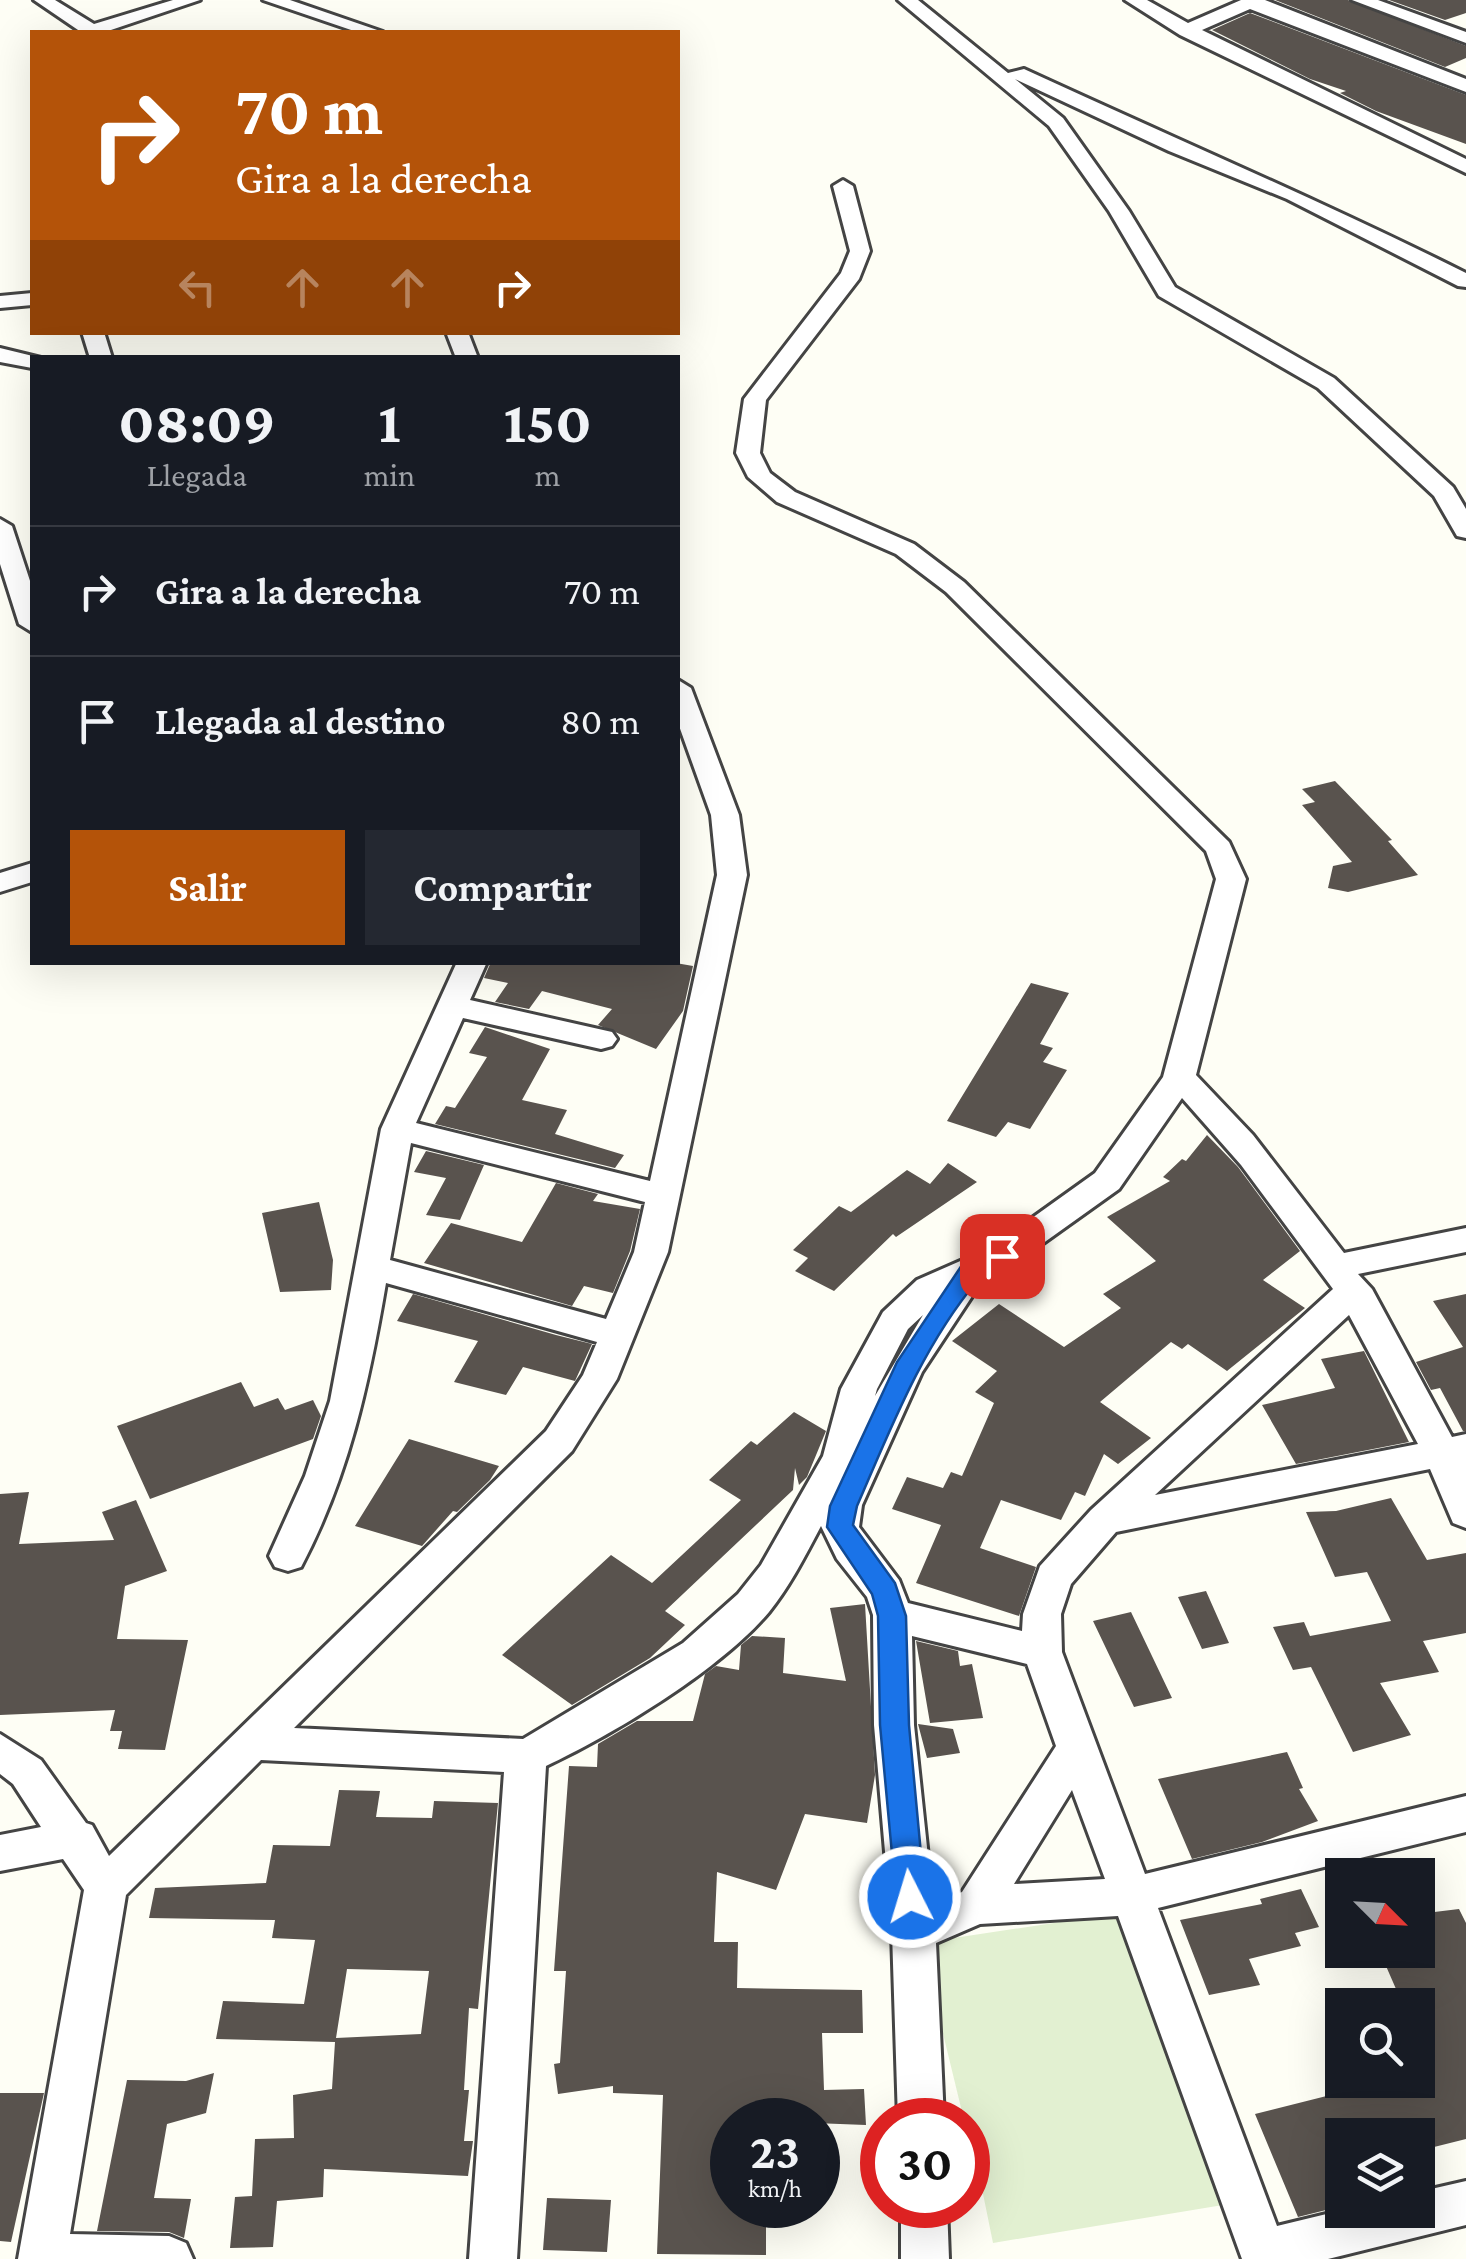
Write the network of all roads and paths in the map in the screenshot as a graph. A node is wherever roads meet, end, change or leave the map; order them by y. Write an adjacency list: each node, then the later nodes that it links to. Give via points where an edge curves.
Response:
1 (43, 0): 8 (street)
2 (191, 0): 9 (street)
3 (272, 0): 10 (street)
4 (907, 0): 13 (street)
5 (1134, 0): 11 (street)
6 (1361, 0): 12 (street)
7 (1253, 2): 11 (street); 14 (street)
8 (89, 30)
9 (98, 30)
10 (368, 30)
11 (1186, 31): 15 (street)
12 (1466, 38)
13 (980, 57): 17 (street, via 1294,194); 24 (street, via 1056,122 1167,291 1326,383 1444,492)
14 (1466, 86)
15 (1466, 168)
16 (843, 186): 32 (street, via 860,251 851,274 755,398 748,453 760,477 786,497 905,549 955,587 1219,848 1231,879)
17 (1466, 281)
18 (30, 299): 19 (street)
19 (0, 302)
20 (0, 355): 21 (street)
21 (30, 361)
22 (30, 520): 23 (street)
23 (0, 527): 25 (street)
24 (1466, 530)
25 (30, 618)
26 (680, 693): 34 (street, via 725,815 732,875)
27 (30, 873): 28 (street)
28 (0, 883)
29 (471, 965): 30 (street)
30 (455, 1006): 31 (street); 33 (street)
31 (601, 1040)
32 (1179, 1078): 37 (street, via 1107,1181); 38 (street, via 1214,1108)
33 (396, 1130): 34 (street); 36 (street)
34 (662, 1195): 39 (street, via 651,1252)
35 (1466, 1240): 38 (street)
36 (375, 1268): 39 (street); 43 (street, via 348,1401)
37 (971, 1271): 44 (street, via 906,1368 844,1506 840,1527 885,1590); 49 (street, via 929,1289 895,1320 859,1389 841,1456 776,1576 752,1605 697,1654)
38 (1347, 1278): 40 (street); 42 (street)
39 (619, 1335): 46 (street, via 559,1440)
40 (1455, 1450): 41 (street); 42 (street)
41 (1466, 1513)
42 (1104, 1520): 45 (street, via 1054,1577 1042,1614)
43 (288, 1556)
44 (892, 1616): 45 (street); 56 (street, via 894,1725)
45 (1042, 1652): 47 (street)
46 (252, 1743): 49 (street); 53 (street)
47 (1076, 1750): 54 (street); 55 (street)
48 (0, 1752): 51 (street, via 28,1772)
49 (526, 1756): 63 (street)
50 (1466, 1814): 54 (street)
51 (76, 1838): 52 (street); 53 (street)
52 (0, 1853)
53 (106, 1887): 61 (street)
54 (1132, 1896): 55 (street); 60 (street)
55 (977, 1905): 56 (street)
56 (914, 1932): 57 (street)
57 (919, 2098)
58 (1466, 2203): 60 (street)
59 (924, 2228): 64 (street)
60 (1265, 2255)
61 (42, 2258): 62 (street)
62 (168, 2259)
63 (492, 2259)
64 (925, 2259)

